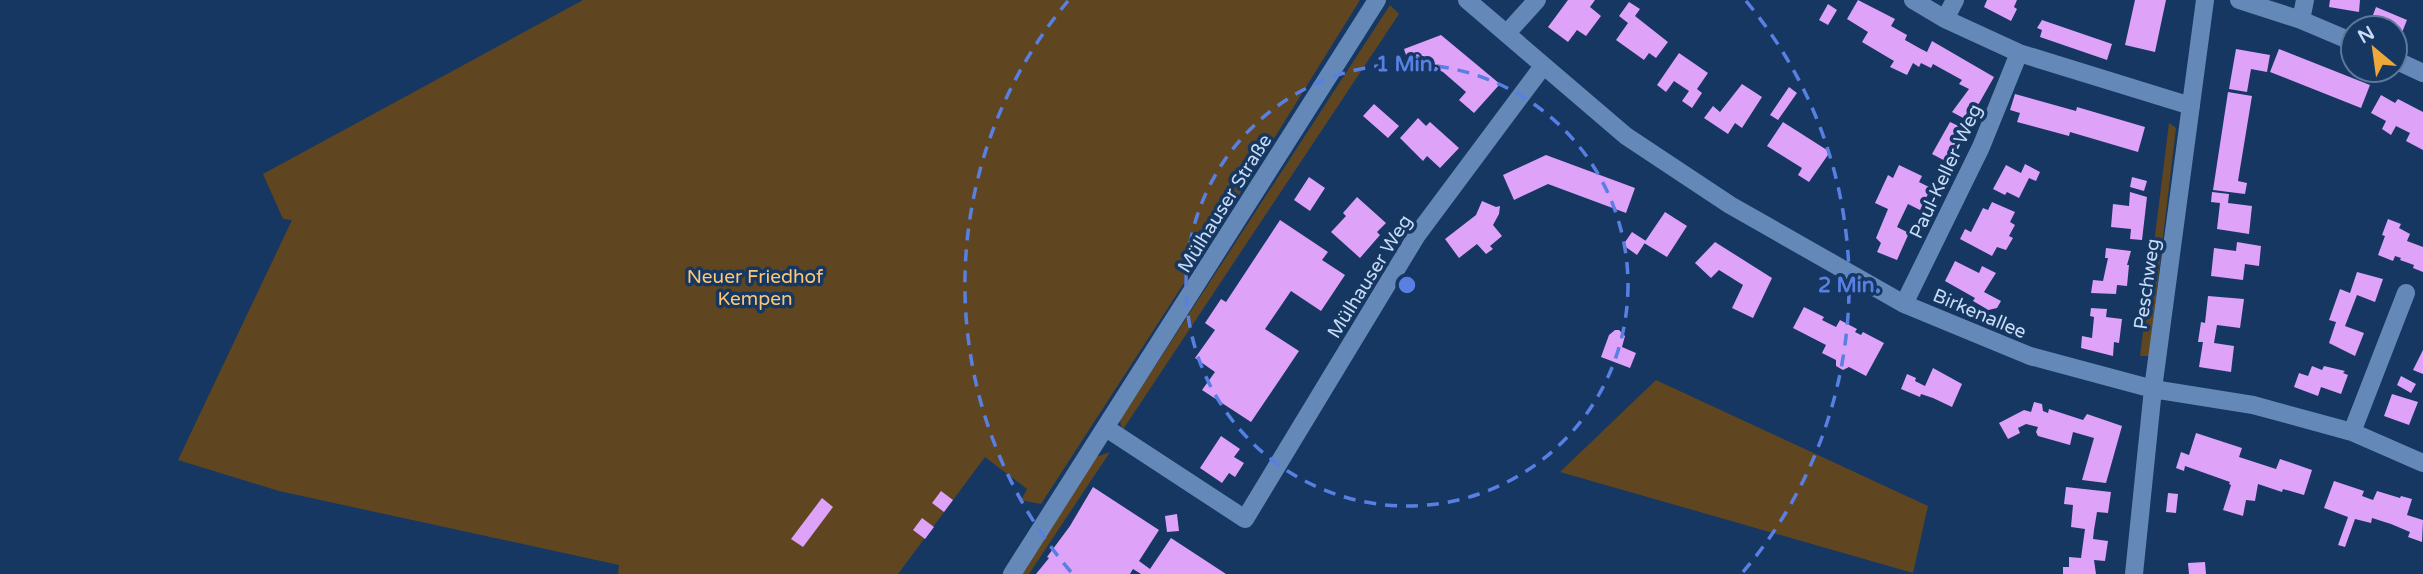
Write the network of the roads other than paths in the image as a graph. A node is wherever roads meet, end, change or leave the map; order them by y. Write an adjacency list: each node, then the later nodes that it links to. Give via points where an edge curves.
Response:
1 (1377, 0): 19 (street, Mülhauser Straße)
2 (1467, 0): 11 (street, Birkenallee)
3 (1537, 0): 11 (street)
4 (1913, 0): 9 (street)
5 (1955, 0): 9 (street)
6 (2204, 0): 15 (street, Peschweg)
7 (2239, 0): 10 (street)
8 (2305, 0): 10 (street)
9 (1945, 19): 13 (street)
10 (2301, 20): 12 (street)
11 (1507, 33): 14 (street, Birkenallee)
12 (2339, 36)
13 (2019, 53): 15 (street); 17 (street, Paul-Keller-Weg, via 1981,147)
14 (1543, 65): 17 (street, Birkenallee, via 1626,136 1719,198); 19 (street, Mülhauser Weg, via 1417,235 1245,519)
15 (2191, 106): 18 (street, Peschweg)
16 (2406, 293): 20 (street)
17 (1904, 304): 18 (street, Birkenallee, via 2031,356)
18 (2153, 388): 20 (street, Birkenallee, via 2252,405); 23 (street, Peschweg)
19 (1106, 428): 22 (street, Mülhauser Straße)
20 (2352, 432): 21 (street, Birkenallee)
21 (2423, 463)
22 (1012, 574)
23 (2134, 574)

